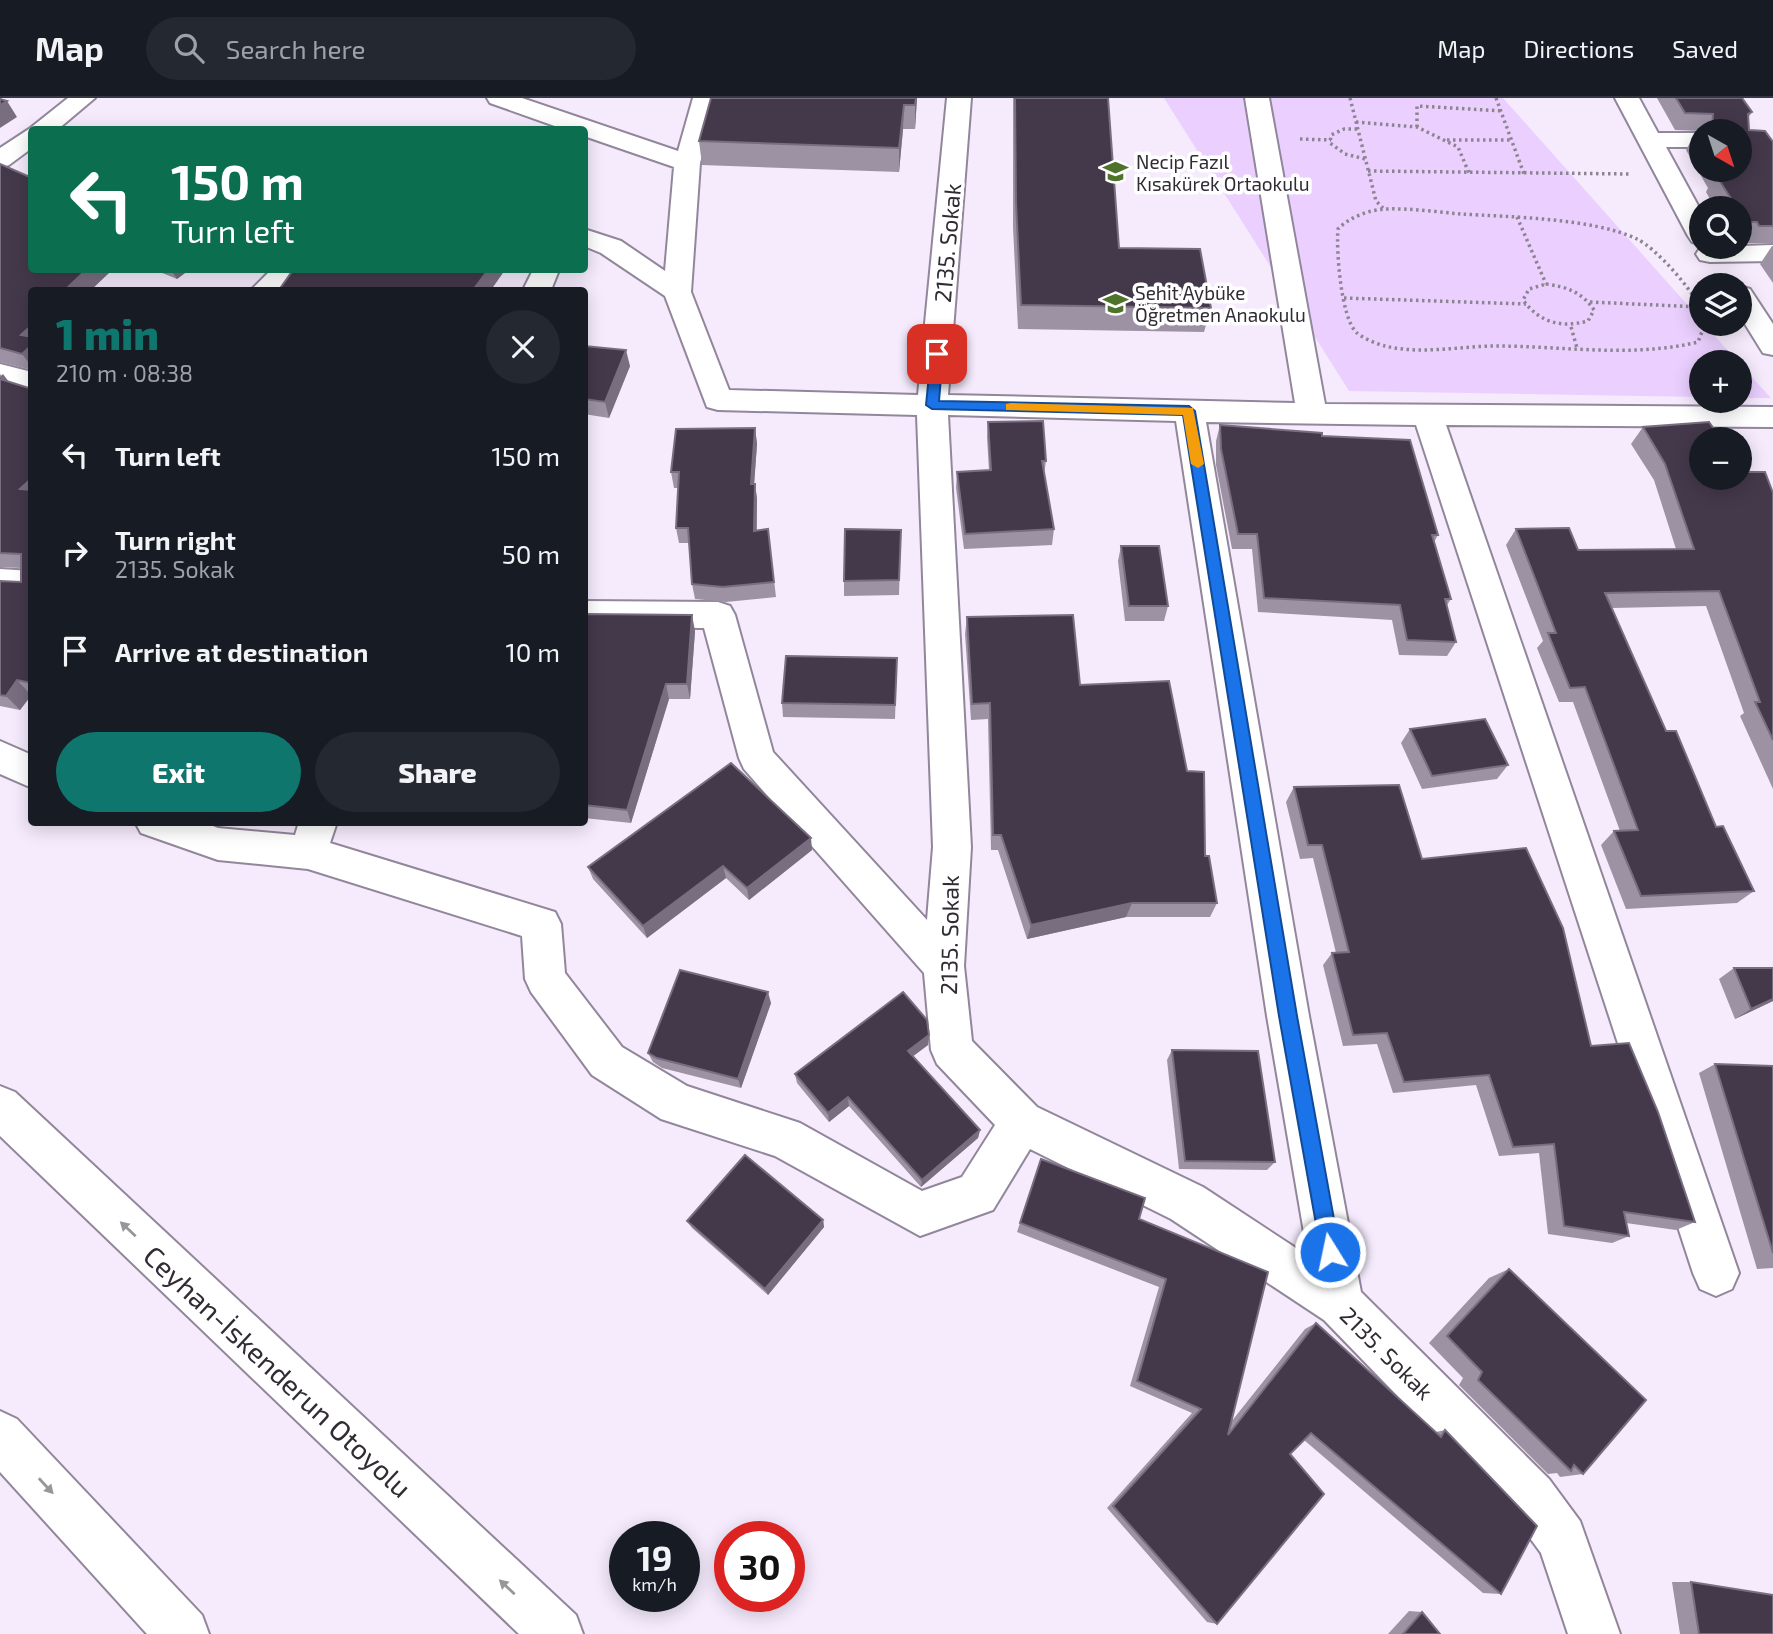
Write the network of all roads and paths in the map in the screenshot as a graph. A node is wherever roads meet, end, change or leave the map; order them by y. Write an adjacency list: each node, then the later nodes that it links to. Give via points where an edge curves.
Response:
1 (83, 98): 11 (main road)
2 (499, 98): 12 (main road)
3 (705, 98): 23 (main road)
4 (960, 98): 50 (main road, 2135. Sokak)
5 (1257, 98): 53 (main road)
6 (1350, 98): 10 (path)
7 (1496, 98): 9 (path)
8 (1627, 98): 19 (main road)
9 (1503, 111): 13 (path, via 1417,106); 18 (path)
10 (1356, 122): 13 (path); 15 (path)
11 (46, 126)
12 (580, 126)
13 (1417, 127): 17 (path)
14 (588, 129): 23 (main road)
15 (1357, 129): 21 (path); 21 (path, via 1331,135 1330,143 1345,154)
16 (28, 139): 22 (main road)
17 (1442, 140): 18 (path); 25 (path, via 1458,147)
18 (1513, 140): 26 (path)
19 (1649, 140): 20 (main road); 27 (main road)
20 (1689, 140)
21 (1365, 159): 24 (path)
22 (0, 160)
23 (687, 163): 38 (main road)
24 (1368, 171): 25 (path); 28 (path, via 1376,201)
25 (1469, 173): 26 (path)
26 (1524, 174): 27 (path)
27 (1668, 175): 29 (main road)
28 (1384, 209): 30 (path); 39 (path, via 1349,218 1338,229 1336,255)
29 (1689, 214)
30 (1517, 218): 35 (path); 37 (path, via 1604,229 1638,239)
31 (588, 238): 38 (main road, via 611,247)
32 (1752, 250): 33 (main road)
33 (1773, 253)
34 (284, 273): 36 (main road)
35 (1546, 284): 40 (path, via 1568,287); 41 (path, via 1529,289)
36 (268, 287)
37 (1689, 291)
38 (677, 292): 50 (main road, via 718,400)
39 (1344, 298): 41 (path); 47 (path, via 1356,332 1383,346 1417,350)
40 (1589, 302): 42 (path); 44 (path, via 1594,310 1588,321)
41 (1525, 304): 44 (path, via 1530,313 1548,323)
42 (1689, 307)
43 (1752, 314): 46 (main road)
44 (1571, 327): 47 (path)
45 (1700, 336): 47 (path, via 1698,342 1678,347)
46 (1773, 346)
47 (1577, 348)
48 (0, 374): 49 (main road)
49 (28, 381)
50 (932, 405): 51 (main road); 60 (main road, 2135. Sokak, via 952,847)
51 (1189, 411): 53 (main road); 64 (main road)
52 (1427, 413): 53 (main road); 54 (main road); 63 (main road)
53 (1312, 414)
54 (1773, 417)
55 (588, 614): 60 (main road, via 718,615 757,758)
56 (0, 756): 57 (main road)
57 (28, 771)
58 (165, 826): 59 (main road, via 218,845)
59 (313, 838): 62 (main road, via 541,924 545,979 607,1061 676,1104 785,1138 920,1214 977,1194)
60 (944, 966): 62 (main road, 2135. Sokak, via 952,1050)
61 (0, 1107): 67 (main road, Ceyhan-İskenderun Otoyolu, one-way to 61)
62 (1022, 1122): 64 (main road, 2135. Sokak, via 1187,1203)
63 (1716, 1273)
64 (1340, 1304): 68 (main road, 2135. Sokak, via 1531,1497 1562,1539)
65 (0, 1436): 66 (main road, one-way to 66)
66 (183, 1634)
67 (557, 1634)
68 (1594, 1634)

